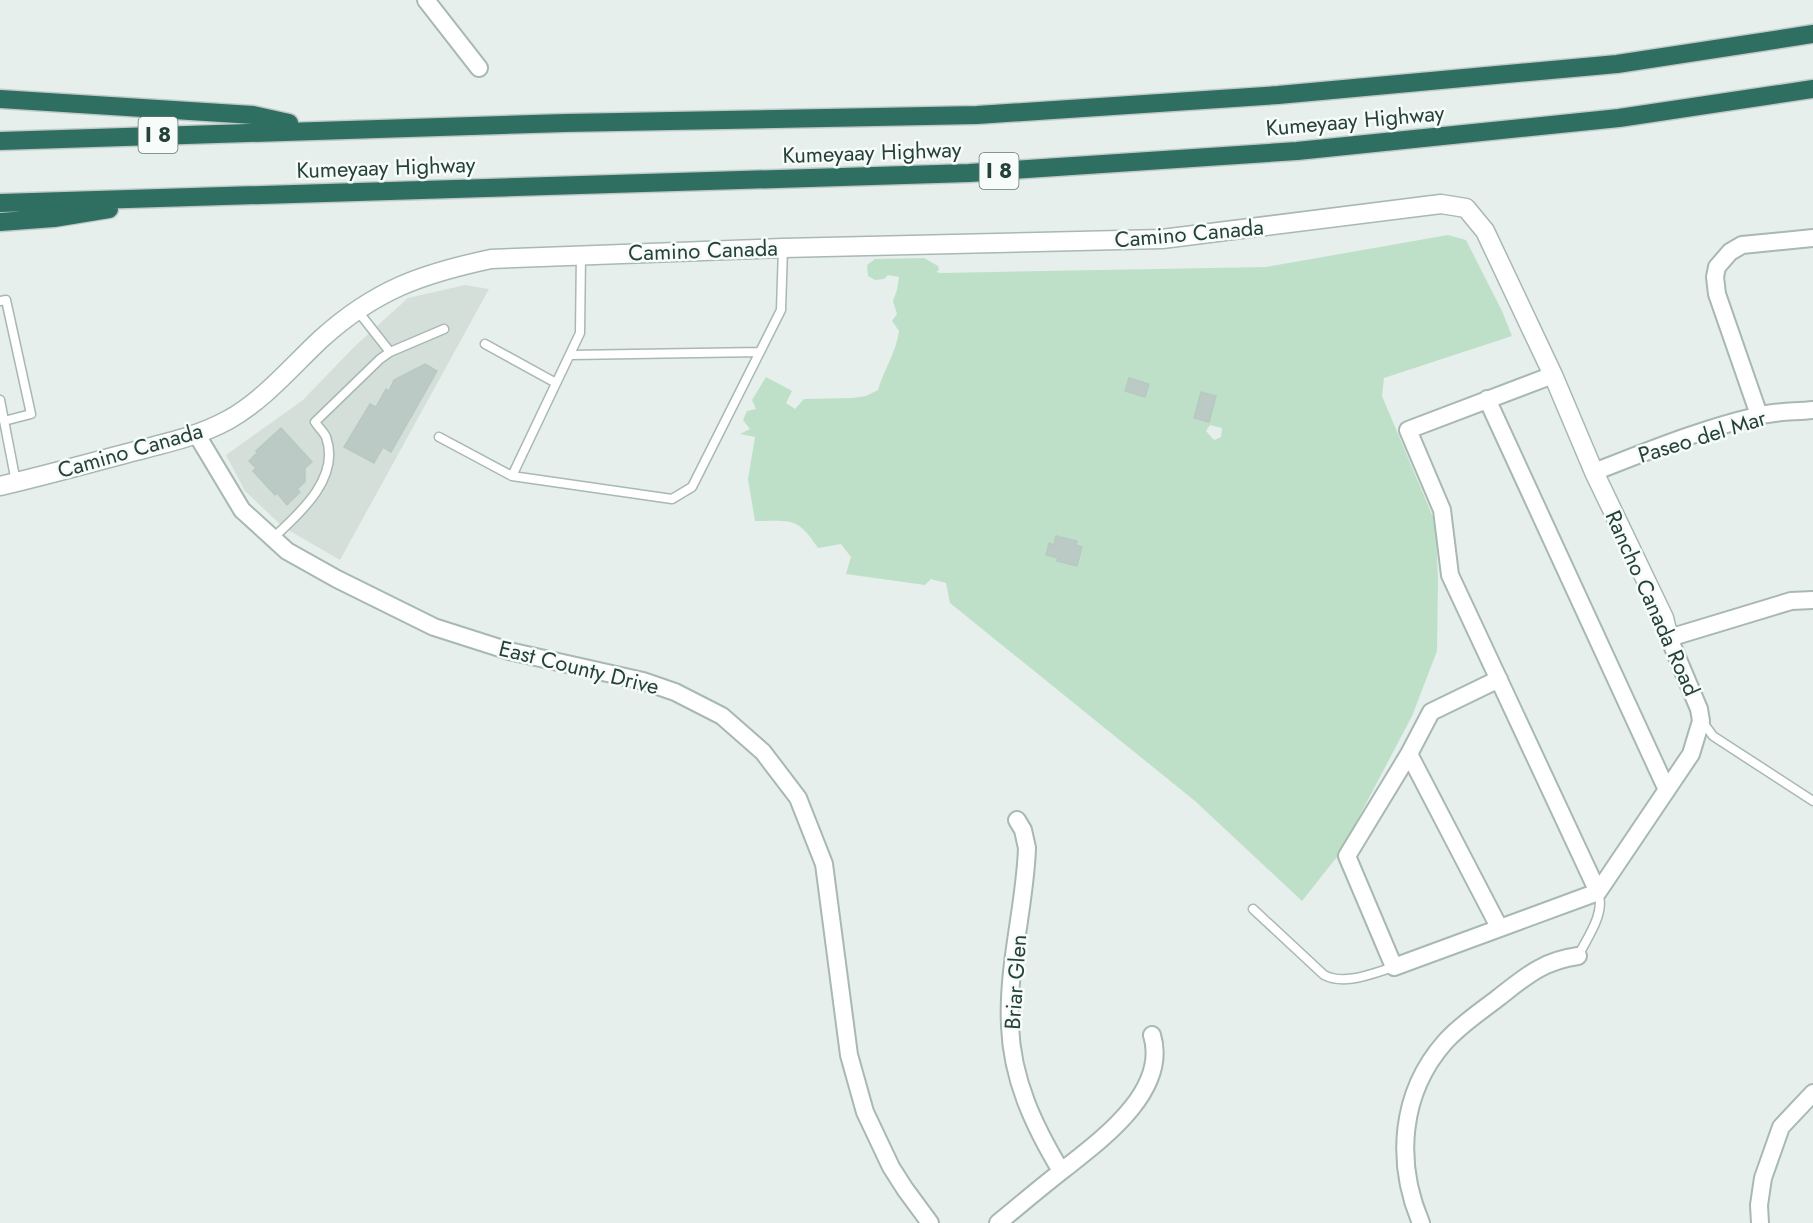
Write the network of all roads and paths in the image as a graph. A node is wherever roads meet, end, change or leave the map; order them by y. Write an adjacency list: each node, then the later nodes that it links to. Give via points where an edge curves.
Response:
1 (426, 0): 3 (street)
2 (1813, 34): 6 (highway, Kumeyaay Highway / I 8, via 1605,65 1278,95 977,115)
3 (479, 68)
4 (1813, 89): 8 (highway, Kumeyaay Highway / I 8, via 1619,118 1297,151 969,173)
5 (0, 99): 6 (highway, via 253,115)
6 (317, 129): 7 (highway, Kumeyaay Highway / I 8)
7 (0, 141)
8 (182, 197): 9 (highway, Kumeyaay Highway / I 8); 11 (highway, via 54,218)
9 (0, 203)
10 (1466, 208): 13 (street, Camino Canada, via 1441,204 1162,239); 22 (street, Rancho Canada Road, via 1485,231)
11 (0, 222)
12 (1813, 238): 27 (street, via 1742,245 1717,267 1717,294)
13 (783, 248): 14 (street, Camino Canada); 20 (lane, via 781,310)
14 (580, 254): 16 (street, Camino Canada, via 492,259 447,269 401,284); 21 (lane, via 580,333)
15 (0, 301): 28 (lane, via 6,300 31,414)
16 (357, 309): 19 (lane); 29 (street, Camino Canada, via 259,398 229,420)
17 (444, 329): 19 (lane)
18 (485, 344): 23 (lane)
19 (390, 352): 34 (lane, via 315,422 326,437 328,458 318,492)
20 (760, 352): 21 (lane); 32 (lane, via 692,487 672,499)
21 (570, 355): 23 (lane)
22 (1553, 375): 24 (street); 31 (street, Rancho Canada Road)
23 (556, 383): 32 (lane)
24 (1487, 399): 37 (street, via 1408,430 1442,510 1450,575); 40 (street)
25 (0, 400): 28 (lane)
26 (1813, 410): 27 (street, Paseo del Mar)
27 (1759, 415): 31 (street, Paseo del Mar, via 1672,441)
28 (4, 421): 33 (lane)
29 (197, 435): 33 (street, Camino Canada); 34 (street, East County Drive, via 242,510)
30 (439, 437): 32 (lane)
31 (1594, 472): 36 (street, Rancho Canada Road)
32 (512, 476)
33 (8, 484)
34 (273, 538): 51 (street, East County Drive, via 287,551 337,579 434,627 509,651 675,692 722,716 763,752 798,798 824,864 849,1055 866,1112 891,1167)
35 (1813, 600): 36 (street, via 1791,601)
36 (1670, 638): 38 (street, Rancho Canada Road)
37 (1499, 679): 39 (street, via 1431,712); 43 (street)
38 (1701, 721): 40 (street, Rancho Canada Road, via 1691,754); 41 (lane, via 1713,736)
39 (1409, 754): 45 (street); 47 (street, via 1347,856)
40 (1666, 790): 43 (street, Rancho Canada Road)
41 (1813, 801)
42 (1017, 820): 50 (street, Briar Glen, via 1027,848 1010,1037 1027,1107)
43 (1598, 892): 45 (street); 46 (lane, via 1600,907)
44 (1253, 909): 47 (lane, via 1332,979 1350,980)
45 (1499, 927): 47 (street)
46 (1578, 956): 53 (street, via 1555,960 1531,972 1445,1041 1432,1059 1413,1096 1405,1138 1406,1178)
47 (1394, 968)
48 (1152, 1035): 50 (street, via 1154,1067 1139,1096 1109,1132)
49 (1813, 1093): 54 (street, via 1781,1127 1762,1178)
50 (1061, 1172): 52 (street)
51 (930, 1223)
52 (999, 1223)
53 (1421, 1223)
54 (1760, 1223)

